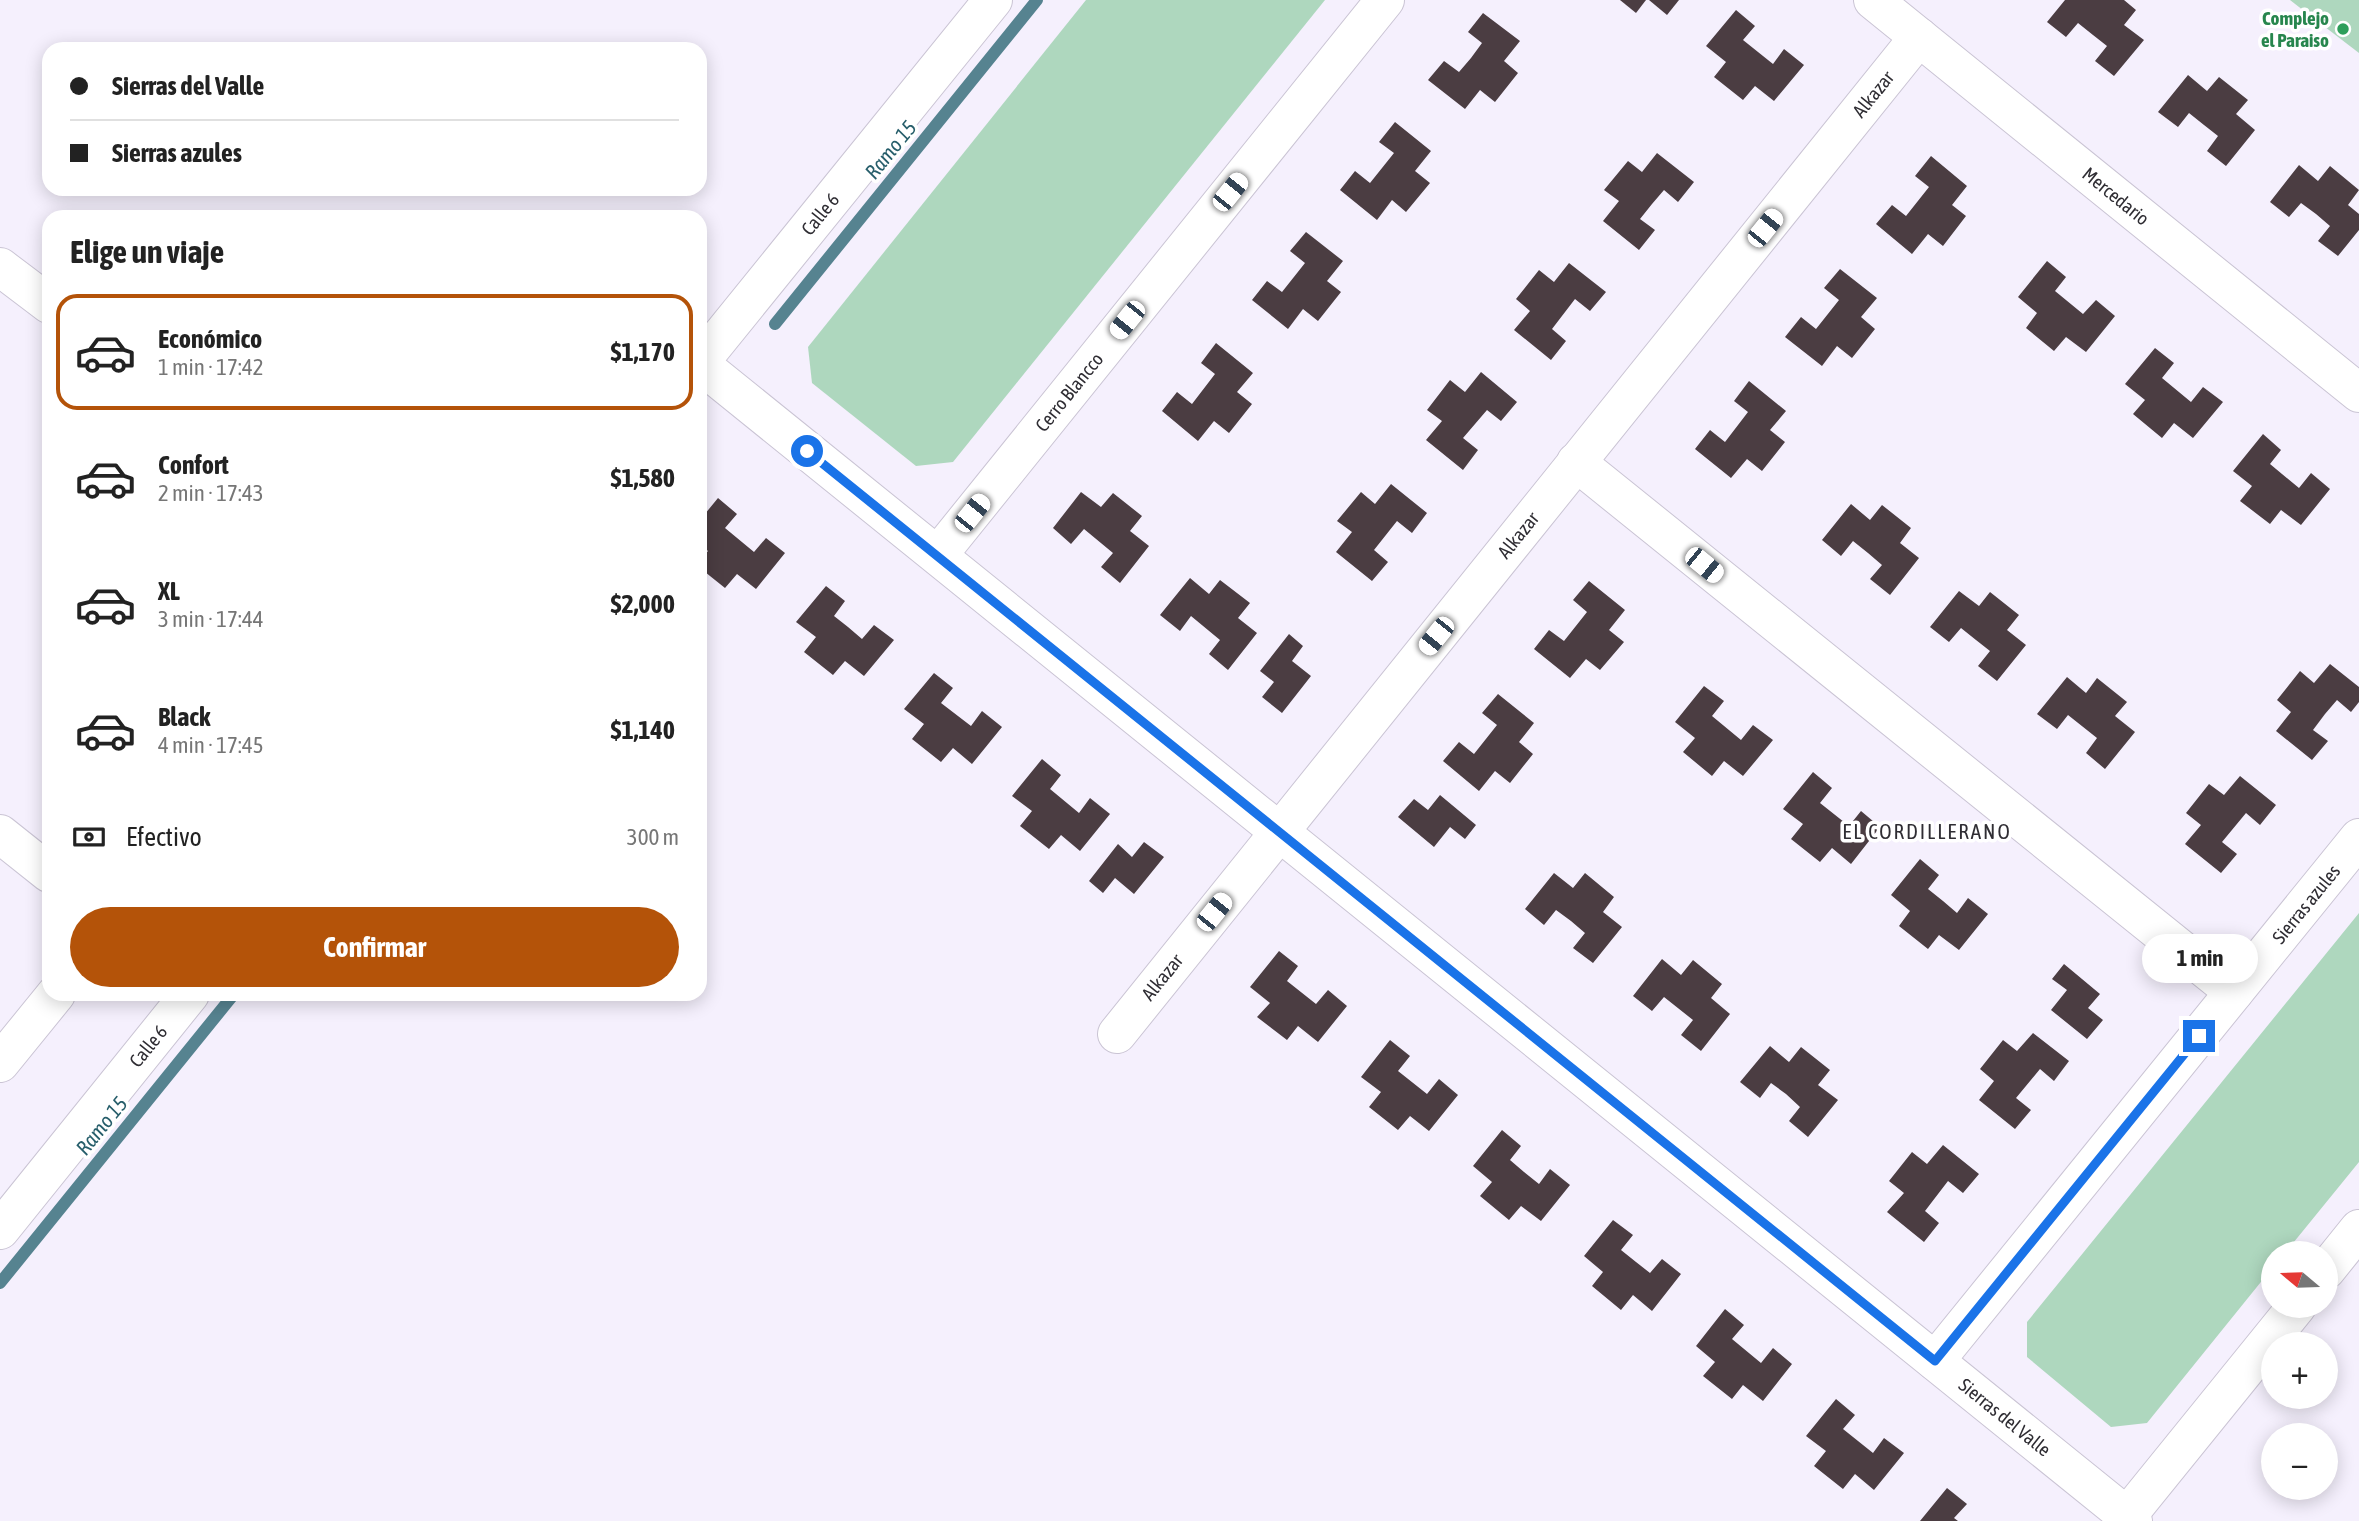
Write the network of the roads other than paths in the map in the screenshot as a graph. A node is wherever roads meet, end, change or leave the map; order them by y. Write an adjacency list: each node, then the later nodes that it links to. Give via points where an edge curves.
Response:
1 (993, 0): 7 (street, Calle 6)
2 (1385, 0): 11 (street, Cerro Blancco)
3 (1873, 0): 4 (street, Mercedario)
4 (1919, 37): 9 (street, Mercedario); 10 (street, Alkazar)
5 (0, 267): 6 (street)
6 (42, 299)
7 (707, 354)
8 (707, 369): 11 (street, Sierras del Valle)
9 (2359, 393)
10 (1576, 462): 12 (street, Alkazar); 16 (street)
11 (937, 555): 12 (street, Sierras del Valle)
12 (1279, 832): 19 (street, Alkazar); 25 (street, Sierras del Valle)
13 (0, 834): 15 (street)
14 (2359, 838): 16 (street, Sierras azules)
15 (42, 867)
16 (2234, 992): 25 (street, Sierras azules)
17 (50, 1001): 20 (street)
18 (184, 1001): 22 (street, Calle 6)
19 (1117, 1034)
20 (0, 1063)
21 (2359, 1229): 23 (street)
22 (0, 1230)
23 (2338, 1255)
24 (2287, 1318): 26 (street)
25 (1935, 1361): 26 (street, Sierras del Valle)
26 (2127, 1519)

